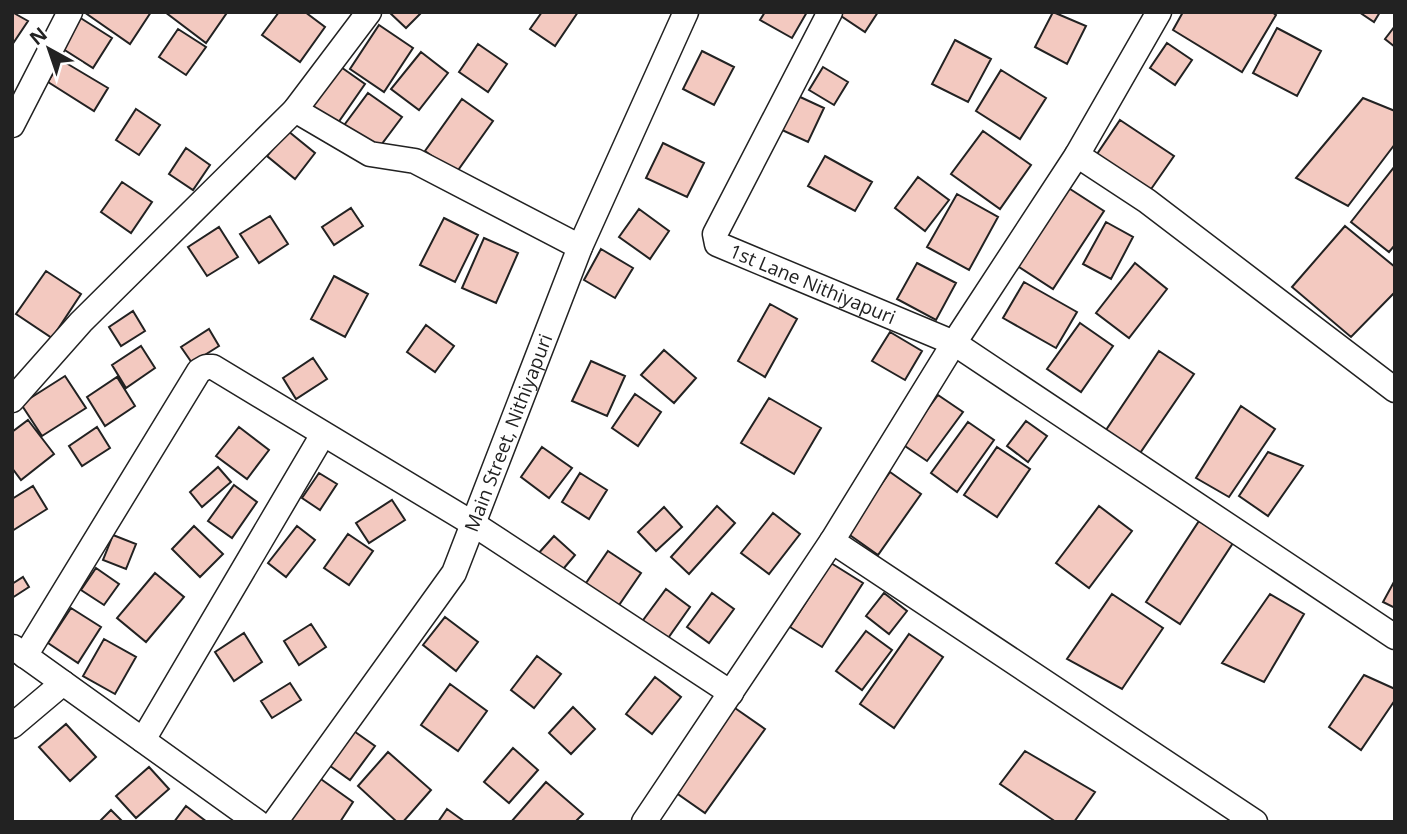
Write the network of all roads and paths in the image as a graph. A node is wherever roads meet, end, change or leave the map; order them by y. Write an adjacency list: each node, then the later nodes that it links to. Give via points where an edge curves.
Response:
1 (70, 12): 7 (street)
2 (369, 12): 6 (street)
3 (686, 12): 9 (street, Main Street, Nithiyapuri)
4 (830, 12): 10 (street, 1st Lane Nithiyapuri, via 714,239)
5 (1159, 12): 8 (street)
6 (295, 110): 9 (street, via 370,154 415,161); 12 (street, via 81,322)
7 (12, 125)
8 (1077, 155): 10 (street); 11 (street, via 1147,201)
9 (580, 247): 14 (street, Main Street, Nithiyapuri)
10 (954, 343): 15 (street); 16 (street)
11 (1395, 390)
12 (12, 400)
13 (323, 436): 14 (street); 17 (street, via 213,368 199,371); 21 (street)
14 (475, 525): 19 (street); 23 (street, Main Street, Nithiyapuri, via 454,573)
15 (832, 541): 19 (street); 25 (street)
16 (1395, 637)
17 (18, 652): 18 (street)
18 (63, 683): 20 (street); 21 (street)
19 (731, 693): 24 (street)
20 (12, 726)
21 (144, 740): 22 (street)
22 (257, 822)
23 (275, 822)
24 (644, 822)
25 (1255, 822)

